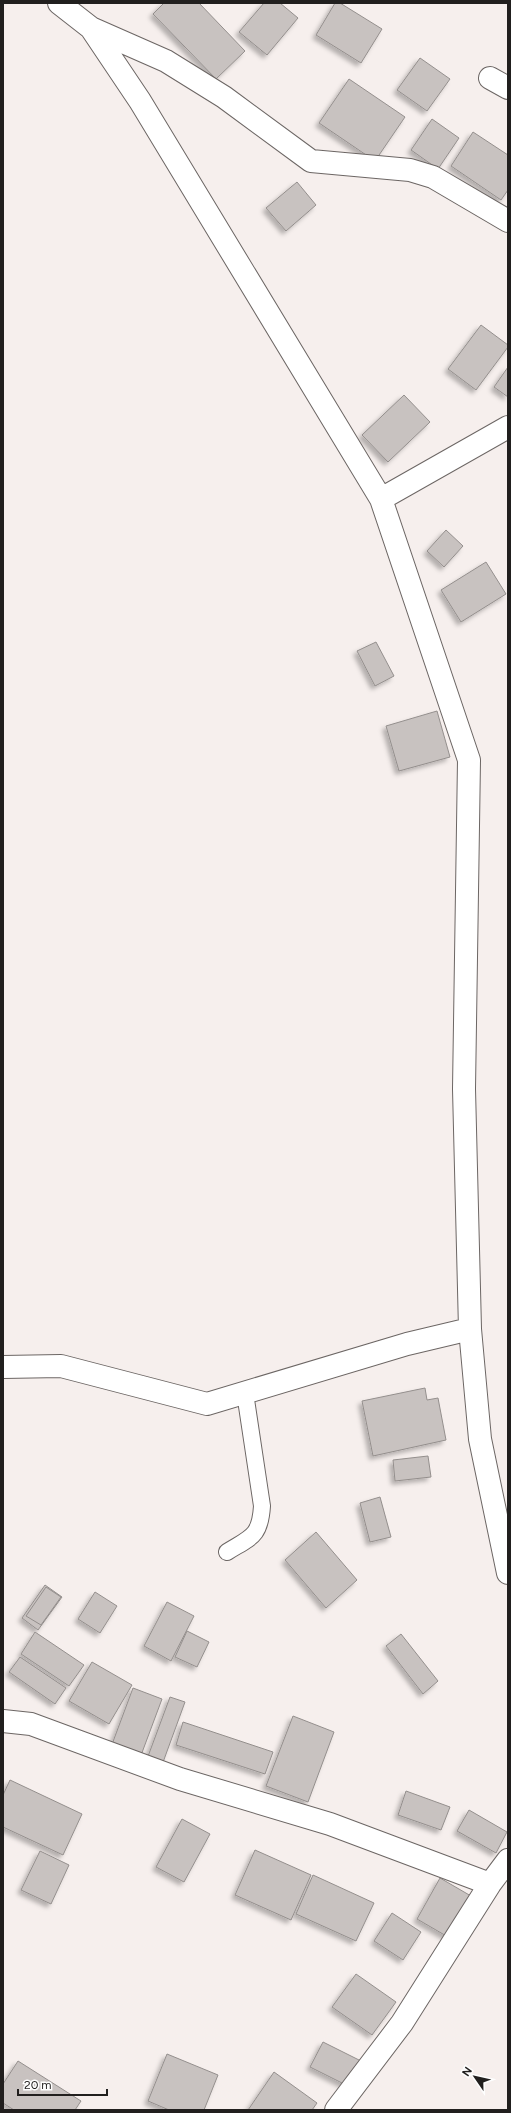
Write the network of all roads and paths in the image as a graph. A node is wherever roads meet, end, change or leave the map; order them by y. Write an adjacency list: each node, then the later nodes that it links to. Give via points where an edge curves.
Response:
1 (59, 3): 2 (street)
2 (91, 28): 3 (street, via 166,61 224,97 311,161 410,170 433,177); 5 (street, via 140,101)
3 (508, 221)
4 (508, 427): 5 (street)
5 (381, 499): 6 (street, via 468,760 464,1089)
6 (470, 1329): 8 (street, via 407,1344); 10 (street, via 480,1439)
7 (3, 1367): 8 (street, via 61,1366 207,1404)
8 (245, 1393): 9 (lane, via 262,1506 261,1524 254,1535)
9 (227, 1552)
10 (508, 1573)
11 (3, 1721): 13 (street, via 31,1724 180,1779 330,1824)
12 (508, 1860): 13 (street)
13 (490, 1884): 14 (street, via 402,2023)
14 (336, 2110)

